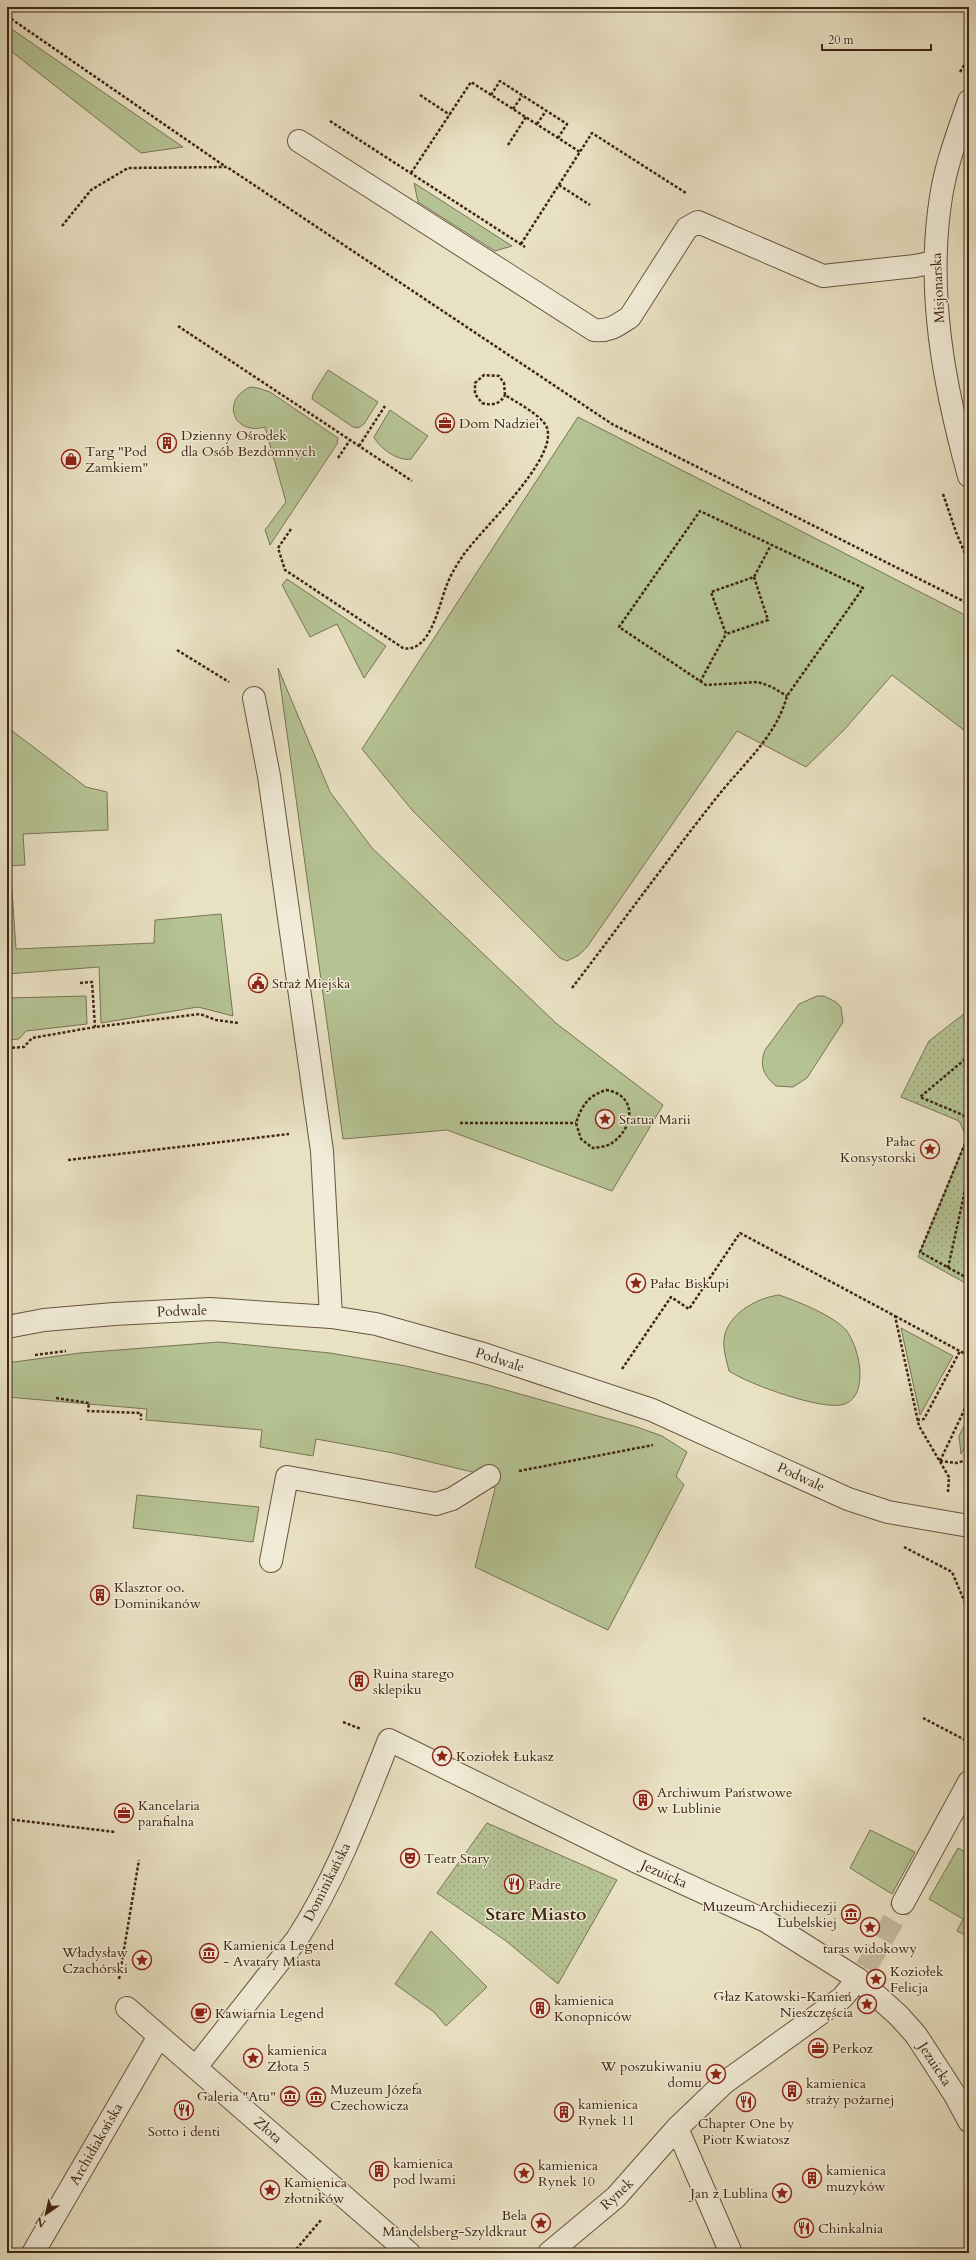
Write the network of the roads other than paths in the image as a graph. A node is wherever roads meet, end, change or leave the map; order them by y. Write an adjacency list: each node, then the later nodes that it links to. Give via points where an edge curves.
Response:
1 (969, 102): 3 (street, Misjonarska, via 952,150 941,197)
2 (299, 141): 3 (street, via 594,330 604,332 630,317 688,228 698,222 823,276)
3 (934, 262): 4 (street, Misjonarska, via 943,360)
4 (969, 476)
5 (254, 698): 6 (street, via 270,784 322,1152)
6 (331, 1317): 7 (street, Podwale, via 210,1310 114,1314 44,1320); 9 (street, Podwale, via 376,1324 480,1353 652,1410 848,1499 888,1512)
7 (7, 1327)
8 (489, 1476): 10 (street, via 452,1499 436,1504 287,1478)
9 (969, 1526)
10 (271, 1561)
11 (389, 1740): 14 (street, Jezuicka, via 614,1851 766,1921); 17 (street, Dominikańska, via 333,1876 308,1922)
12 (969, 1782): 13 (street)
13 (903, 1903)
14 (858, 1979): 18 (street, Jezuicka, via 916,2035); 19 (street, Rynek, via 842,1998 724,2083)
15 (127, 2008): 16 (street, Złota)
16 (159, 2036): 17 (street, Złota); 20 (street, Archidiakońska)
17 (196, 2067): 21 (street, Złota)
18 (969, 2120)
19 (677, 2128): 22 (street, Rynek, via 616,2197); 23 (street)
20 (33, 2253)
21 (409, 2253)
22 (549, 2253)
23 (731, 2253)

